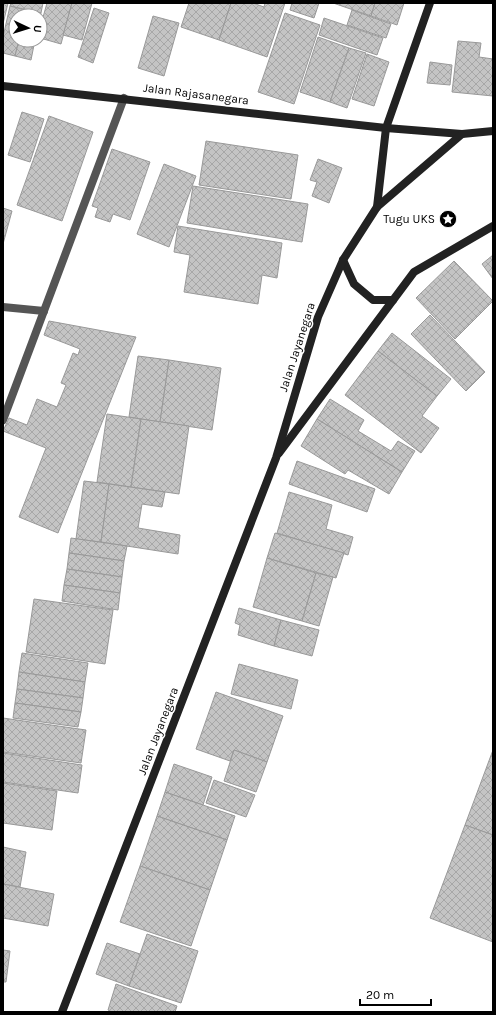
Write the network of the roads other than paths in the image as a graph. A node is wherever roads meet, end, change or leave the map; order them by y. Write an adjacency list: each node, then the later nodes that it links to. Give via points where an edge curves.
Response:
1 (430, 3): 4 (main road)
2 (3, 86): 3 (main road, Jalan Rajasanegara)
3 (124, 98): 4 (main road, Jalan Rajasanegara); 12 (street)
4 (386, 128): 6 (main road, Jalan Rajasanegara); 7 (main road)
5 (493, 131): 6 (main road)
6 (462, 134): 7 (main road, Jalan Jayanegara)
7 (377, 207): 9 (main road, Jalan Jayanegara)
8 (493, 226): 10 (main road, Jalan Jayanegara, via 414,272)
9 (343, 260): 10 (main road, via 354,284 373,300); 14 (main road, Jalan Jayanegara, via 318,317)
10 (393, 300): 14 (main road, Jalan Jayanegara)
11 (3, 306): 12 (street)
12 (44, 311): 13 (street)
13 (3, 420)
14 (276, 458): 15 (main road, Jalan Jayanegara)
15 (62, 1012)

